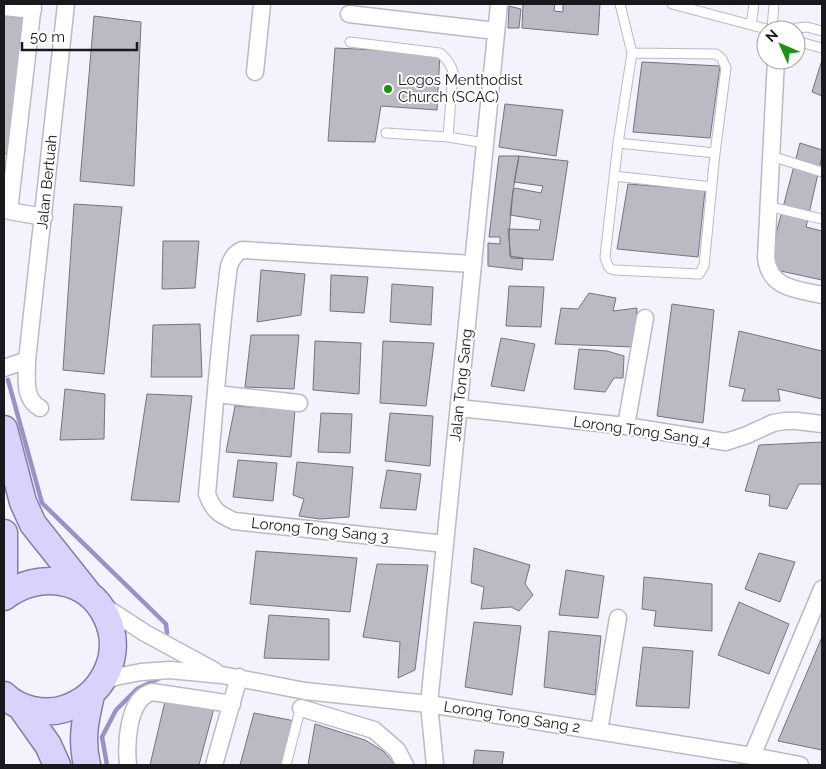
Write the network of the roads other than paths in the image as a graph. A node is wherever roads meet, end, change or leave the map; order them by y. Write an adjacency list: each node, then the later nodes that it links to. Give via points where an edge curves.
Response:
1 (66, 4): 34 (street, Jalan Bertuah)
2 (262, 4): 22 (street)
3 (499, 4): 16 (street, Jalan Tong Sang)
4 (620, 4): 20 (lane)
5 (672, 4): 12 (lane)
6 (754, 4): 12 (lane)
7 (774, 4): 11 (lane)
8 (4, 7): 9 (street)
9 (33, 7): 33 (street)
10 (349, 14): 16 (street)
11 (772, 20)
12 (751, 25): 13 (lane)
13 (756, 26)
14 (806, 28): 15 (lane)
15 (822, 31)
16 (496, 32): 25 (street, Jalan Tong Sang)
17 (350, 42): 24 (lane, via 440,53 446,58 453,72)
18 (806, 44): 19 (lane)
19 (822, 48)
20 (632, 53): 26 (lane); 27 (lane, via 716,54 722,59 726,68)
21 (775, 70): 28 (street)
22 (255, 72)
23 (386, 133): 24 (lane)
24 (448, 138): 25 (lane)
25 (485, 143): 36 (street, Jalan Tong Sang)
26 (618, 143): 27 (lane); 30 (lane)
27 (715, 153): 31 (lane)
28 (771, 156): 29 (lane); 32 (street)
29 (822, 172)
30 (614, 176): 31 (lane); 31 (lane, via 605,257 608,266 615,270 699,274 704,266)
31 (712, 187)
32 (768, 206): 35 (lane); 37 (street, via 766,258 770,275 788,286)
33 (6, 210): 34 (street)
34 (44, 217): 39 (street, Jalan Bertuah)
35 (822, 219)
36 (473, 264): 41 (street, via 237,252 228,266); 44 (street, Jalan Tong Sang)
37 (822, 295)
38 (644, 318): 46 (street)
39 (27, 360): 40 (street); 43 (street, Jalan Bertuah, via 28,396)
40 (4, 368)
41 (216, 394): 42 (street); 49 (street, Lorong Tong Sang 3, via 208,494 212,507 222,516 234,521)
42 (299, 403)
43 (40, 408)
44 (459, 408): 46 (street, Lorong Tong Sang 4); 49 (street, Jalan Tong Sang)
45 (822, 424): 46 (street, Lorong Tong Sang 4, via 797,420 773,423 726,442)
46 (626, 426)
47 (4, 430): 53 (main road, via 23,502 33,524)
48 (4, 533): 50 (main road)
49 (445, 544): 61 (street, Jalan Tong Sang)
50 (4, 573)
51 (822, 589): 64 (street)
52 (4, 597): 53 (main road, via 14,589 33,582 52,580 72,584)
53 (93, 599): 55 (street, Lorong Tong Sang 2, via 145,633); 57 (main road, via 107,617 113,650 110,667)
54 (618, 618): 63 (street)
55 (222, 675): 56 (street, Lorong Tong Sang 2); 57 (street, Lorong Tong Sang 2, via 151,671 115,677)
56 (239, 677): 58 (street, Lorong Tong Sang 2); 60 (street)
57 (96, 689): 59 (main road, via 75,706 58,711 39,711); 67 (main road, via 84,724)
58 (305, 691): 61 (street, Lorong Tong Sang 2); 62 (lane)
59 (13, 701): 66 (main road, via 48,745)
60 (232, 704): 68 (street, via 147,693 136,703 126,741); 69 (street)
61 (429, 704): 63 (street, Lorong Tong Sang 2); 72 (street, Jalan Tong Sang)
62 (300, 708): 70 (lane); 71 (street, via 374,730 397,750)
63 (599, 731): 65 (street, Lorong Tong Sang 2)
64 (752, 756): 65 (street, Lorong Tong Sang 2); 73 (street, Lorong Tong Sang 2)
65 (712, 758)
66 (57, 765)
67 (87, 765)
68 (128, 765)
69 (214, 765)
70 (286, 765)
71 (405, 765)
72 (435, 765)
73 (800, 765)

